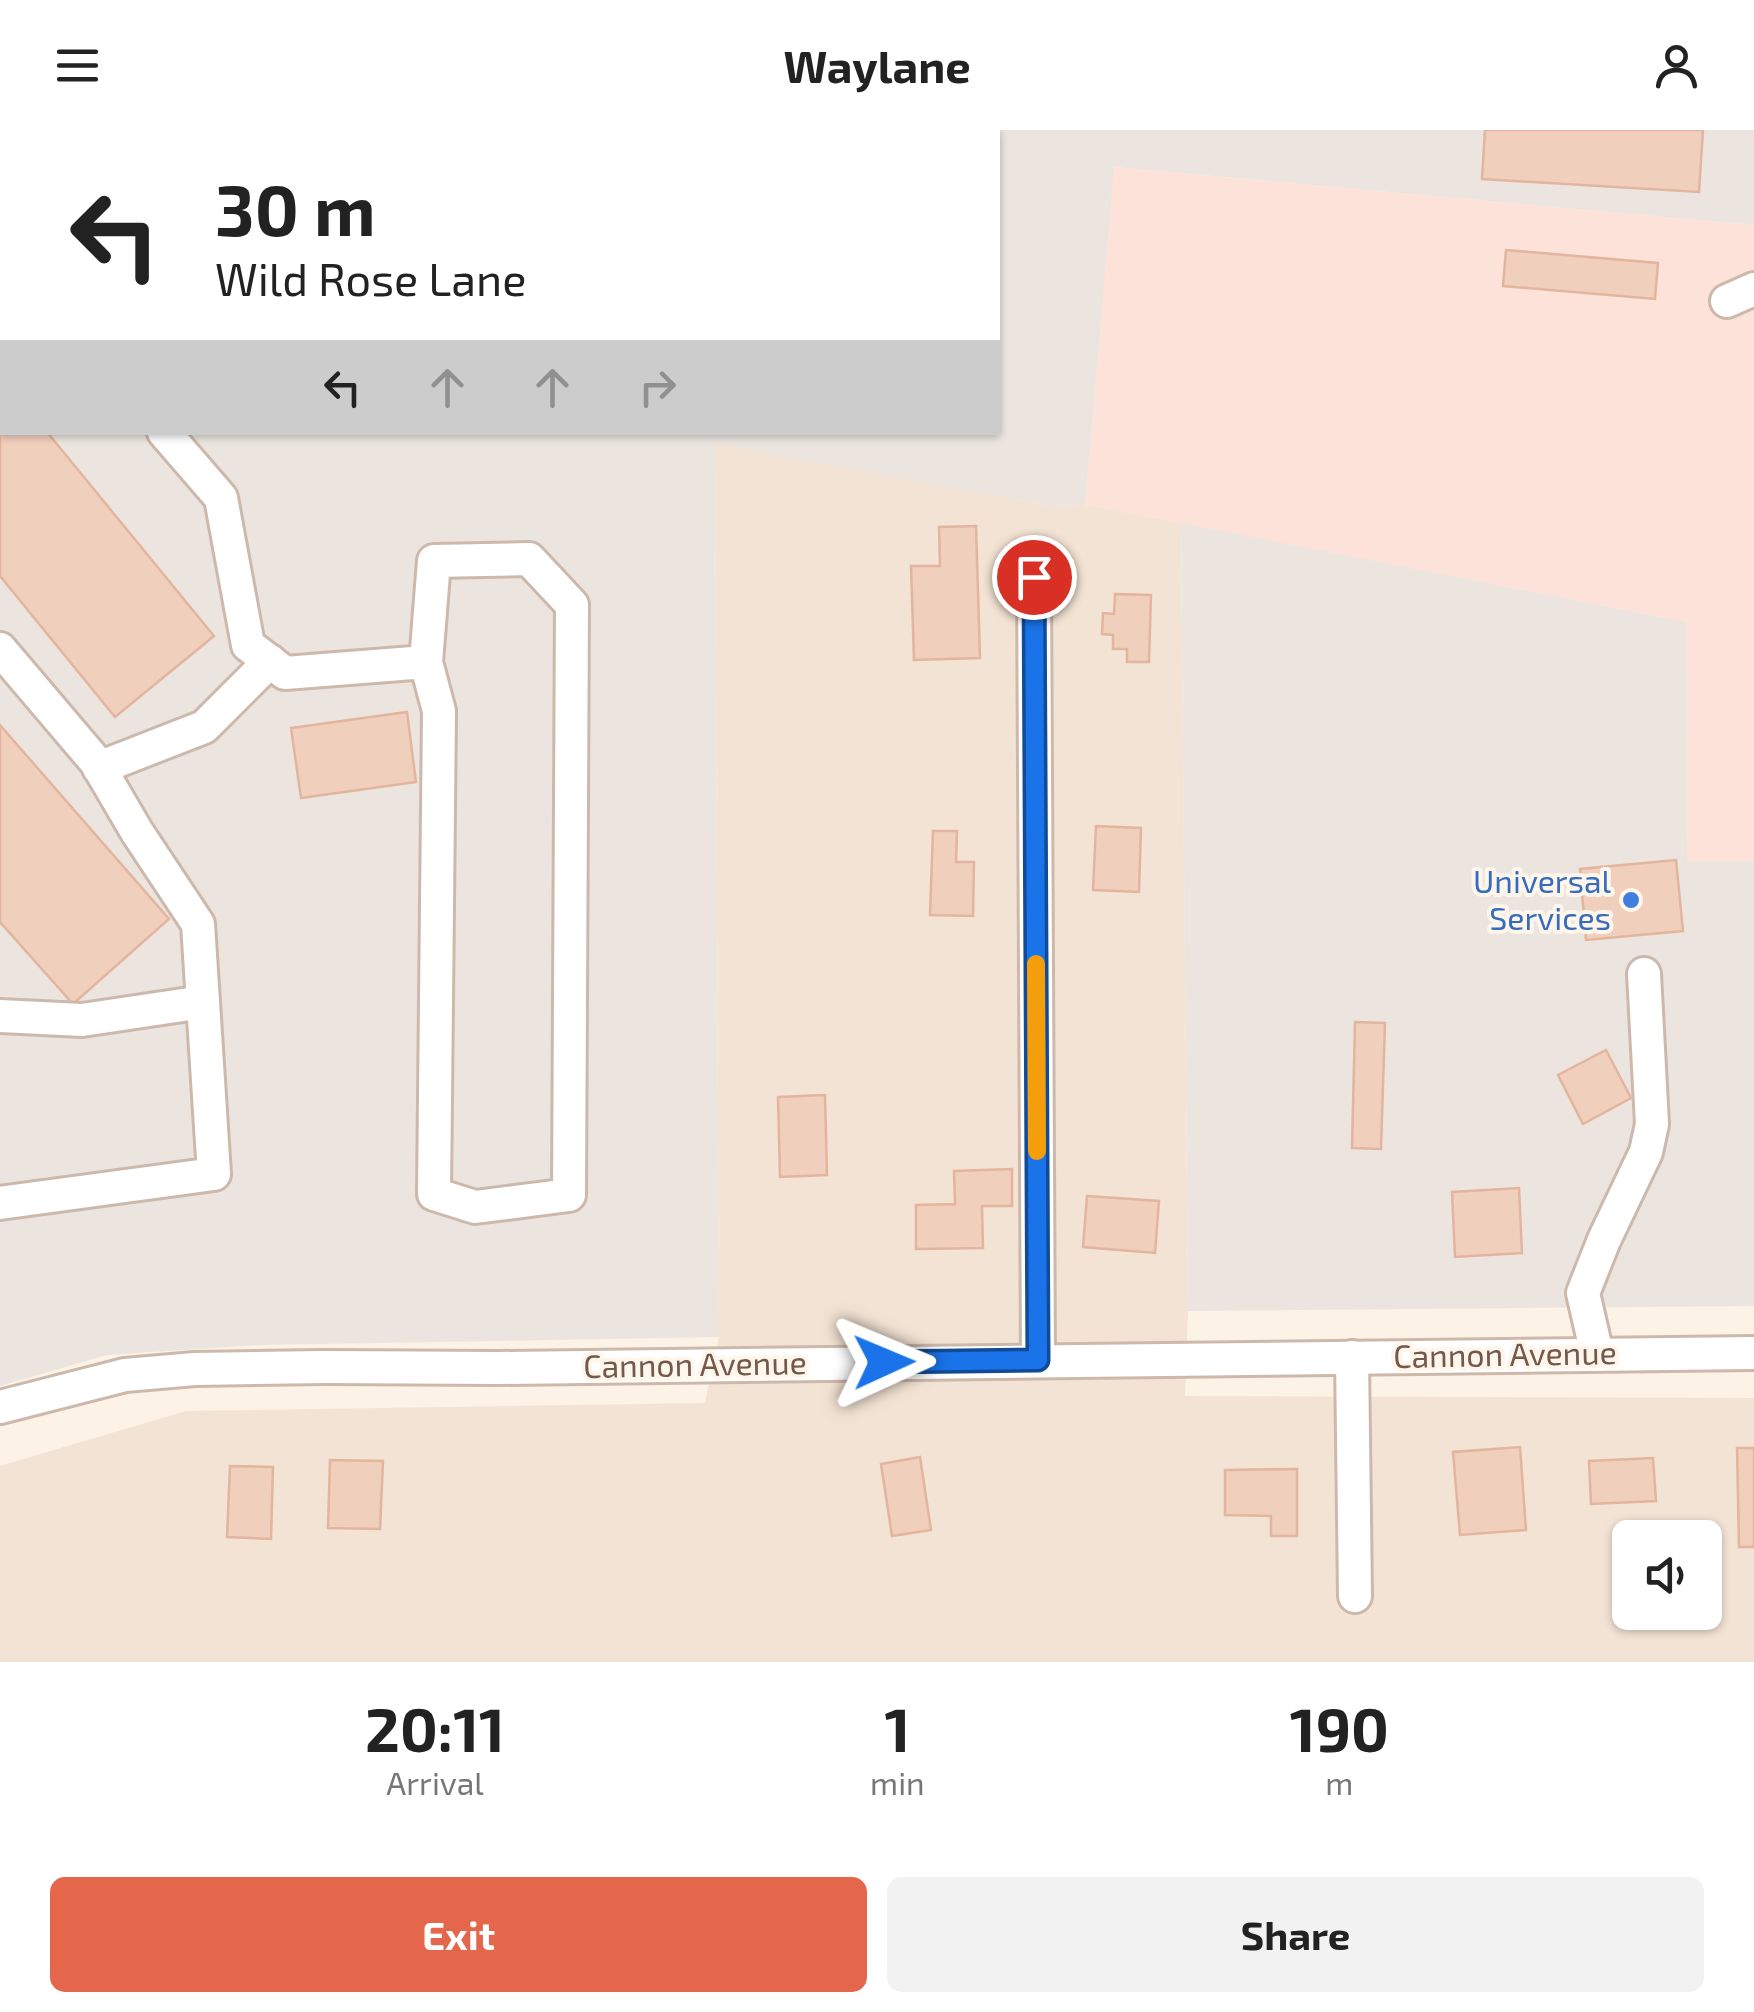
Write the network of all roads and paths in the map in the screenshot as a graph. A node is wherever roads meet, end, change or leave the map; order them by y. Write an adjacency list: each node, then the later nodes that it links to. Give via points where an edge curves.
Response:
1 (167, 435): 4 (street, via 221,498 248,645)
2 (1034, 577): 14 (street)
3 (0, 648): 6 (street)
4 (270, 661): 5 (street, via 285,673); 6 (street, via 204,726)
5 (426, 662): 5 (street, via 434,560 529,559 572,606 569,1195 475,1207 434,1194 439,710)
6 (100, 768): 8 (street, via 198,924)
7 (1644, 974): 12 (street, via 1652,1124 1646,1152 1583,1293)
8 (204, 1002): 9 (street, via 82,1020); 10 (street, via 214,1174)
9 (0, 1016)
10 (0, 1203)
11 (1754, 1353): 12 (street, Cannon Avenue)
12 (1598, 1354): 13 (street, Cannon Avenue)
13 (1352, 1356): 14 (street, Cannon Avenue); 16 (street)
14 (1038, 1360): 15 (street, Cannon Avenue, via 195,1369 125,1376)
15 (0, 1406)
16 (1356, 1596)

